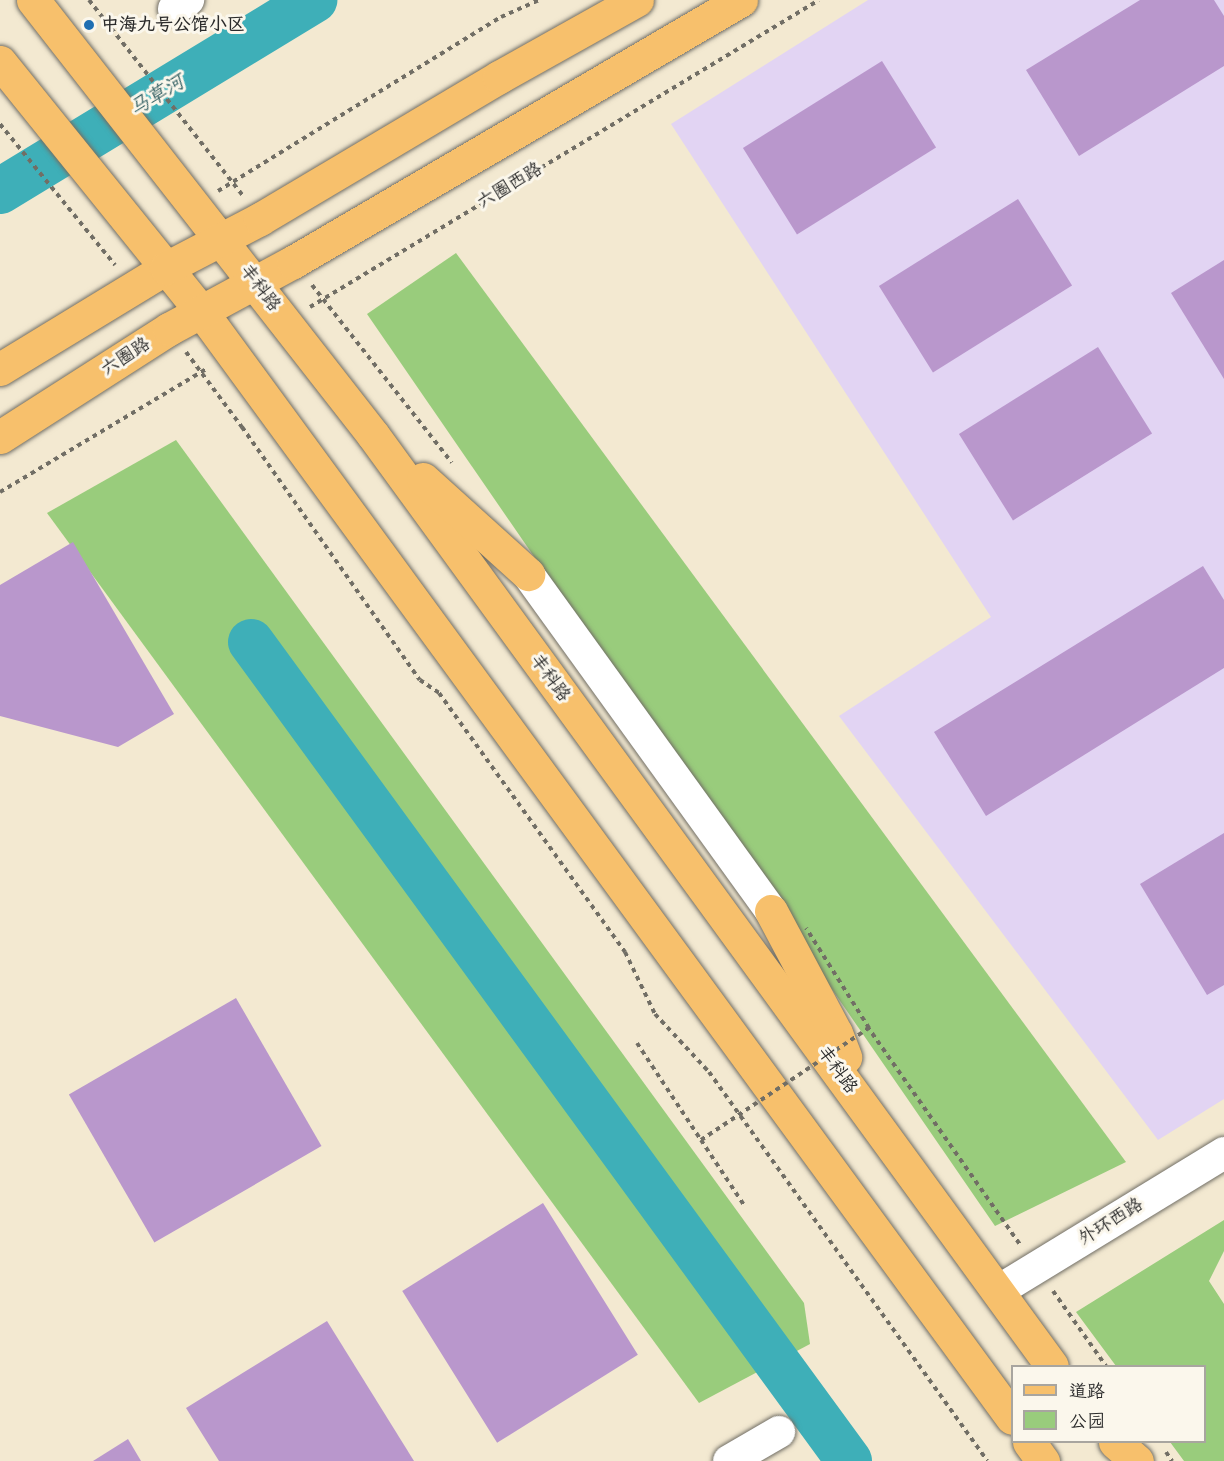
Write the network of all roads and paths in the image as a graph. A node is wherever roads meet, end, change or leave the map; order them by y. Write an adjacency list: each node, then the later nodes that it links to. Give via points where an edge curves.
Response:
1 (33, 0): 8 (main road, 丰科路)
2 (539, 0): 8 (path, via 501,17)
3 (637, 0): 10 (main road)
4 (741, 0): 13 (main road, via 294,262)
5 (819, 0): 16 (path, 六圈西路)
6 (0, 62): 9 (main road)
7 (0, 124): 11 (path)
8 (195, 205): 10 (main road, 丰科路)
9 (142, 237): 11 (path); 12 (main road)
10 (222, 240): 12 (main road); 13 (main road, 丰科路)
11 (108, 256): 14 (path)
12 (166, 267): 14 (main road); 15 (main road)
13 (254, 281): 15 (main road, 六圈路); 16 (main road, 丰科路)
14 (133, 288): 19 (main road)
15 (201, 311): 17 (main road, 六圈路); 18 (main road)
16 (285, 322): 21 (main road, 丰科路)
17 (169, 329): 20 (path); 22 (main road, 六圈路)
18 (232, 354): 20 (path); 39 (main road)
19 (0, 369)
20 (200, 372): 23 (path); 45 (path, via 420,680 439,693 618,943 655,1014 709,1072)
21 (373, 435): 24 (main road); 31 (main road, 丰科路)
22 (0, 436)
23 (0, 492)
24 (528, 574): 25 (street)
25 (771, 910): 31 (main road, via 836,1033)
26 (806, 928): 28 (path, bridge)
27 (805, 938): 35 (path)
28 (869, 1028): 30 (path); 32 (path, bridge)
29 (637, 1043): 32 (path, bridge)
30 (912, 1090)
31 (864, 1106): 36 (main road, 丰科路)
32 (701, 1140): 34 (path)
33 (1224, 1153): 35 (street, 外环西路)
34 (744, 1205)
35 (1036, 1268): 36 (street, 外环西路); 38 (path)
36 (998, 1291): 37 (main road, 丰科路)
37 (1051, 1365)
38 (1105, 1365)
39 (1011, 1417)
40 (779, 1432): 44 (street)
41 (1030, 1443): 46 (main road)
42 (1106, 1443): 47 (main road)
43 (1116, 1443): 48 (main road)
44 (729, 1461)
45 (987, 1461)
46 (1043, 1461)
47 (1118, 1461)
48 (1137, 1461)

